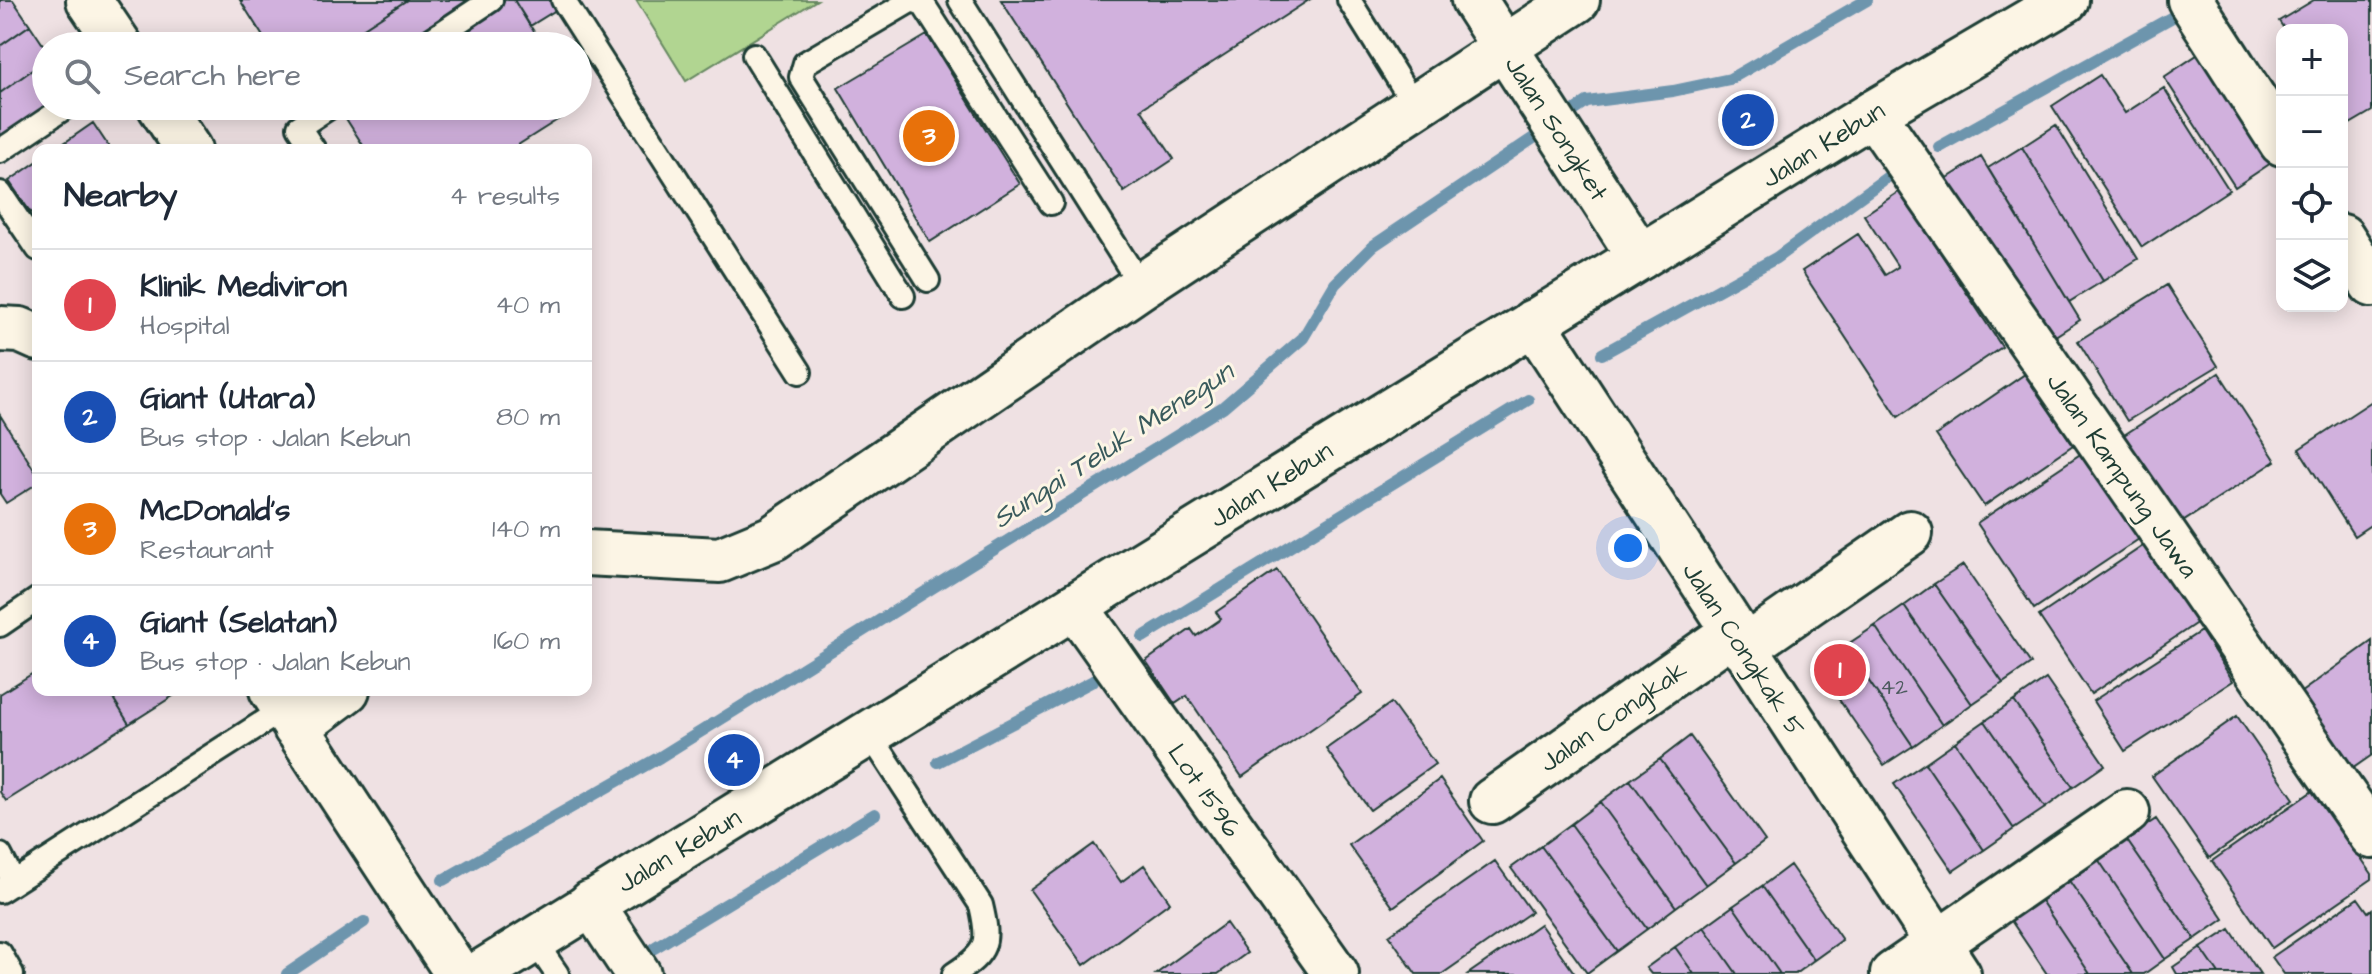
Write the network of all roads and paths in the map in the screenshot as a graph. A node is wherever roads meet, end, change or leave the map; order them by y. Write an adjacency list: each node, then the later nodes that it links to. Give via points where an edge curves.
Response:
1 (89, 0): 10 (street)
2 (491, 0): 11 (lane)
3 (563, 0): 12 (lane)
4 (960, 0): 32 (lane)
5 (1349, 0): 16 (lane)
6 (1474, 0): 14 (street, Jalan Songket)
7 (1577, 0): 14 (street)
8 (2066, 0): 17 (street, Jalan Kebun)
9 (2190, 0): 21 (street)
10 (111, 32)
11 (443, 32)
12 (583, 32)
13 (592, 46): 35 (lane)
14 (1504, 47): 16 (street); 29 (street, Jalan Songket)
15 (754, 55): 33 (lane)
16 (1415, 106): 32 (street)
17 (1873, 113): 29 (street, Jalan Kebun); 47 (street, Jalan Kampung Jawa)
18 (46, 120): 24 (lane)
19 (169, 120): 22 (street)
20 (310, 120): 23 (lane, via 299,127)
21 (2276, 134)
22 (185, 144)
23 (310, 144)
24 (0, 151)
25 (0, 193): 27 (lane)
26 (1051, 203): 30 (lane, via 923,4 912,0 805,63 801,77)
27 (32, 240)
28 (2344, 240): 31 (street)
29 (1640, 257): 34 (street, Jalan Kebun)
30 (928, 280)
31 (2372, 284)
32 (1141, 286): 37 (street, via 773,538 720,560)
33 (903, 296)
34 (1533, 322): 39 (street, Jalan Kebun); 41 (street, Jalan Congkak 5)
35 (800, 372)
36 (1910, 533): 41 (street, Jalan Congkak)
37 (592, 553)
38 (32, 603): 40 (lane)
39 (1075, 606): 44 (street, Jalan Kebun); 60 (street, Lot 1596)
40 (0, 625)
41 (1738, 640): 45 (street, Jalan Congkak); 53 (street, Jalan Congkak 5)
42 (326, 696): 43 (street)
43 (284, 709): 49 (lane); 55 (street)
44 (869, 733): 50 (street, Jalan Kebun); 59 (lane, via 981,905 988,933 977,959)
45 (1492, 801)
46 (2127, 812): 53 (street)
47 (2372, 836)
48 (0, 855): 49 (lane)
49 (7, 887)
50 (591, 903): 51 (street, Jalan Kebun); 58 (street)
51 (533, 939): 56 (street, Jalan Kebun); 57 (lane)
52 (0, 953): 54 (lane)
53 (1947, 959): 61 (street)
54 (12, 974)
55 (458, 974)
56 (479, 974)
57 (557, 974)
58 (638, 974)
59 (954, 974)
60 (1336, 974)
61 (1893, 974)

